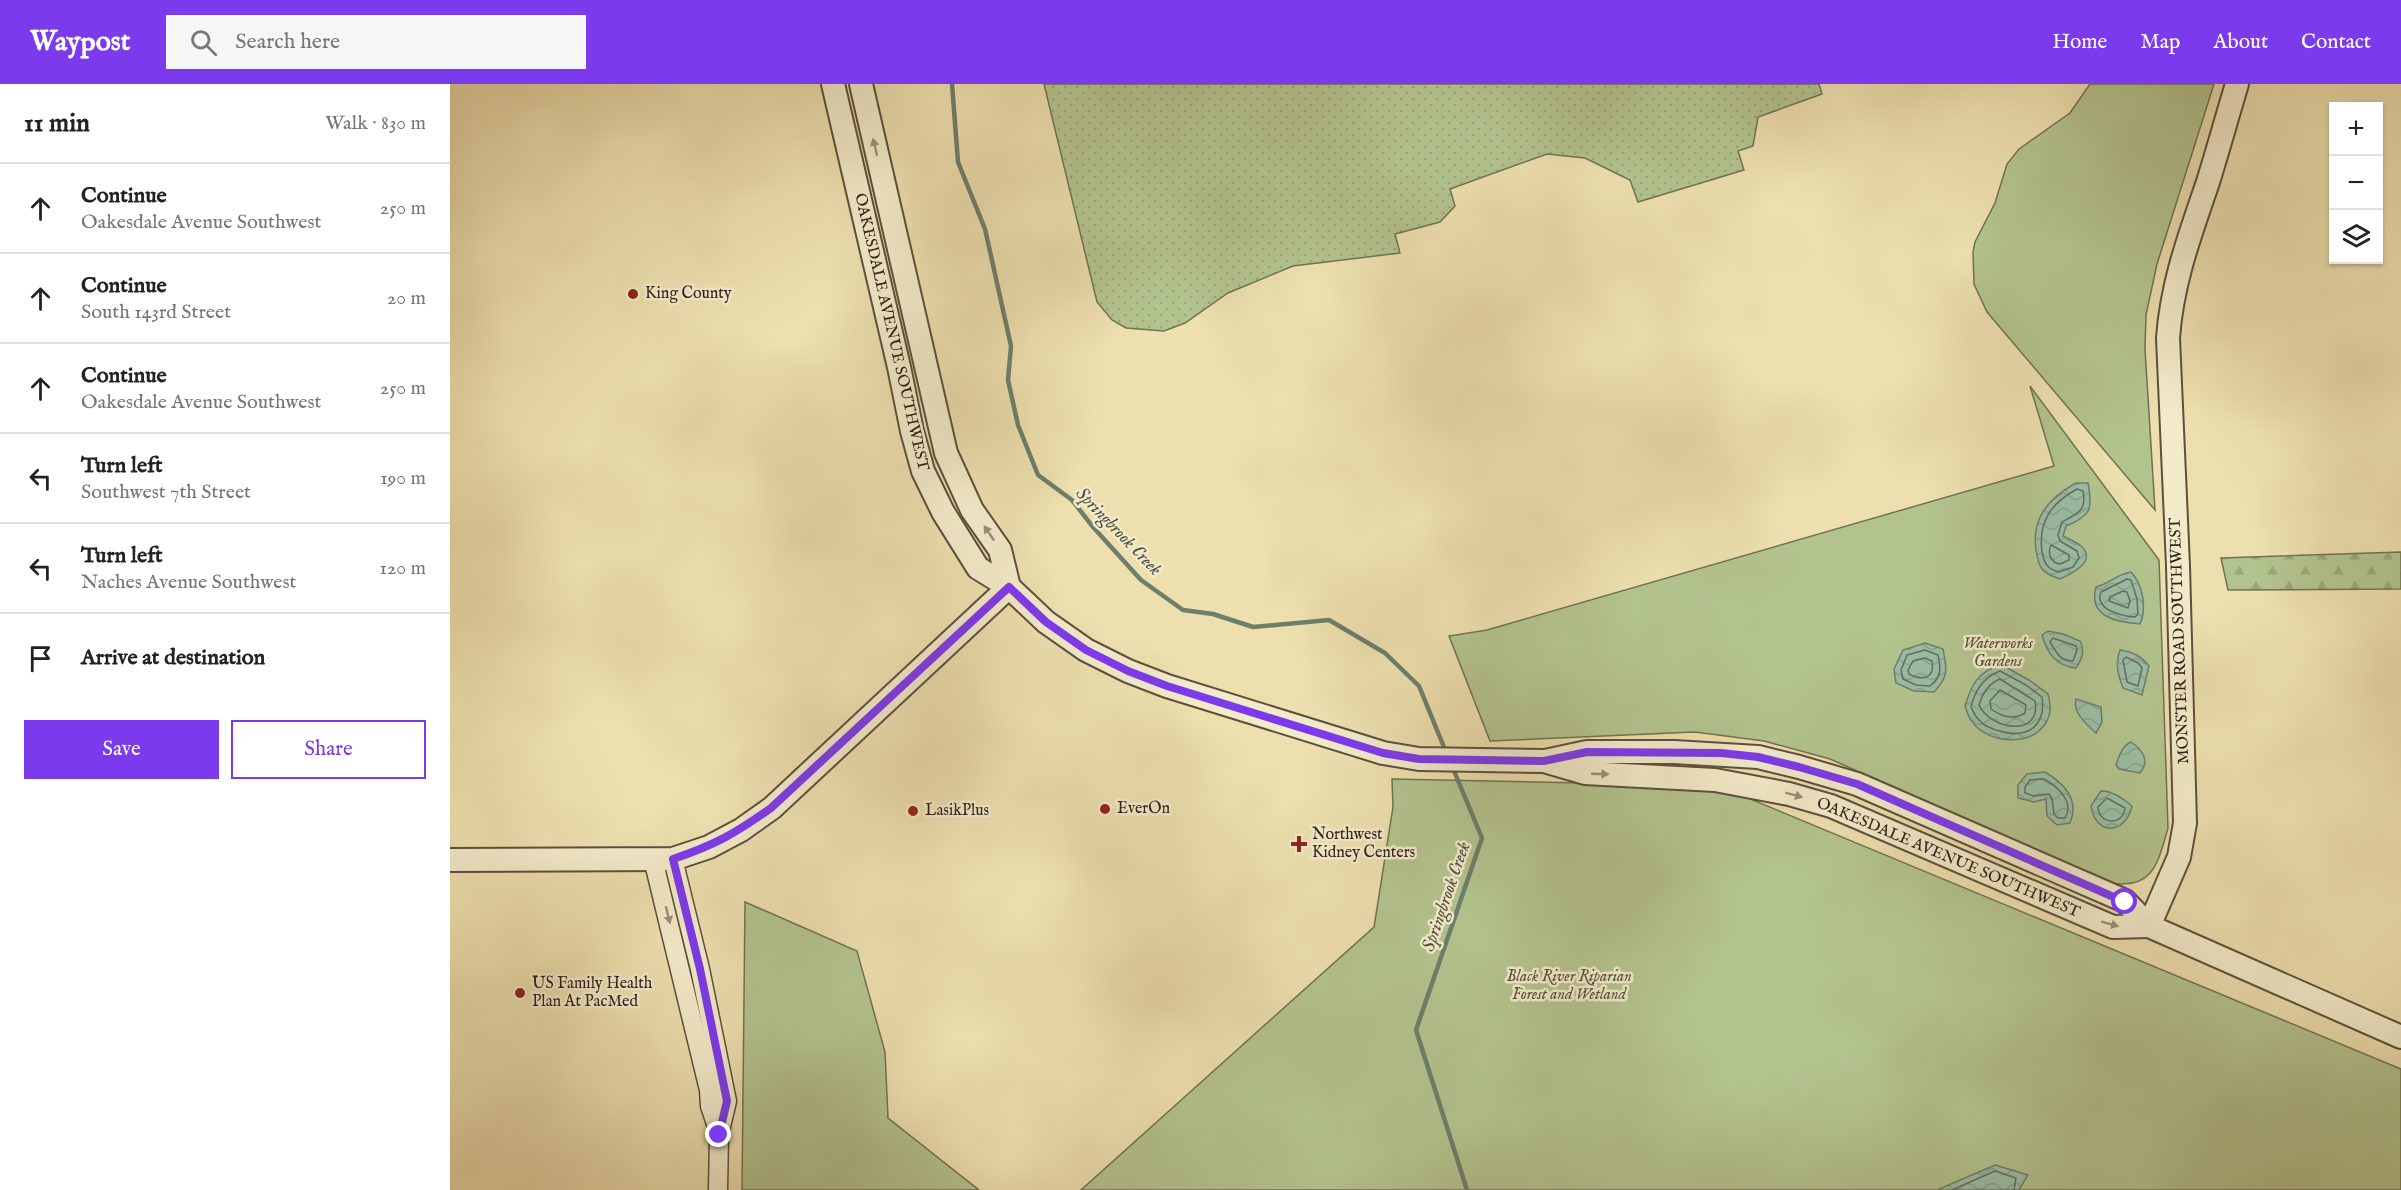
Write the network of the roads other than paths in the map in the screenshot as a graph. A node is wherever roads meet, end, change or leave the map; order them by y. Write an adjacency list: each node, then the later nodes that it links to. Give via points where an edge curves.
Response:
1 (833, 84): 4 (street, OAKESDALE AVENUE SOUTHWEST)
2 (861, 84): 5 (street, OAKESDALE AVENUE SOUTHWEST, one-way to 2)
3 (2237, 84): 10 (street, MONSTER ROAD SOUTHWEST, via 2175,279 2169,312 2184,823 2179,857)
4 (850, 159): 5 (street, via 873,188 902,308); 6 (street, OAKESDALE AVENUE SOUTHWEST, via 923,471 978,568)
5 (917, 331): 6 (street, OAKESDALE AVENUE SOUTHWEST, one-way to 5, via 1000,550 972,510 946,453)
6 (1009, 587): 7 (street, OAKESDALE AVENUE SOUTHWEST, via 1046,622 1086,650 1167,686 1383,753 1419,759); 8 (street, via 771,808 709,847)
7 (1544, 761): 10 (street, OAKESDALE AVENUE SOUTHWEST, one-way to 10, via 1585,773 1714,780 1790,794 1831,806 2113,927); 10 (street, OAKESDALE AVENUE SOUTHWEST, via 1587,752 1721,753 1799,767 1857,784 2124,901)
8 (663, 859): 9 (street); 12 (street, via 684,982 719,1135)
9 (450, 860)
10 (2148, 926): 11 (street)
11 (2401, 1037)
12 (718, 1190)

